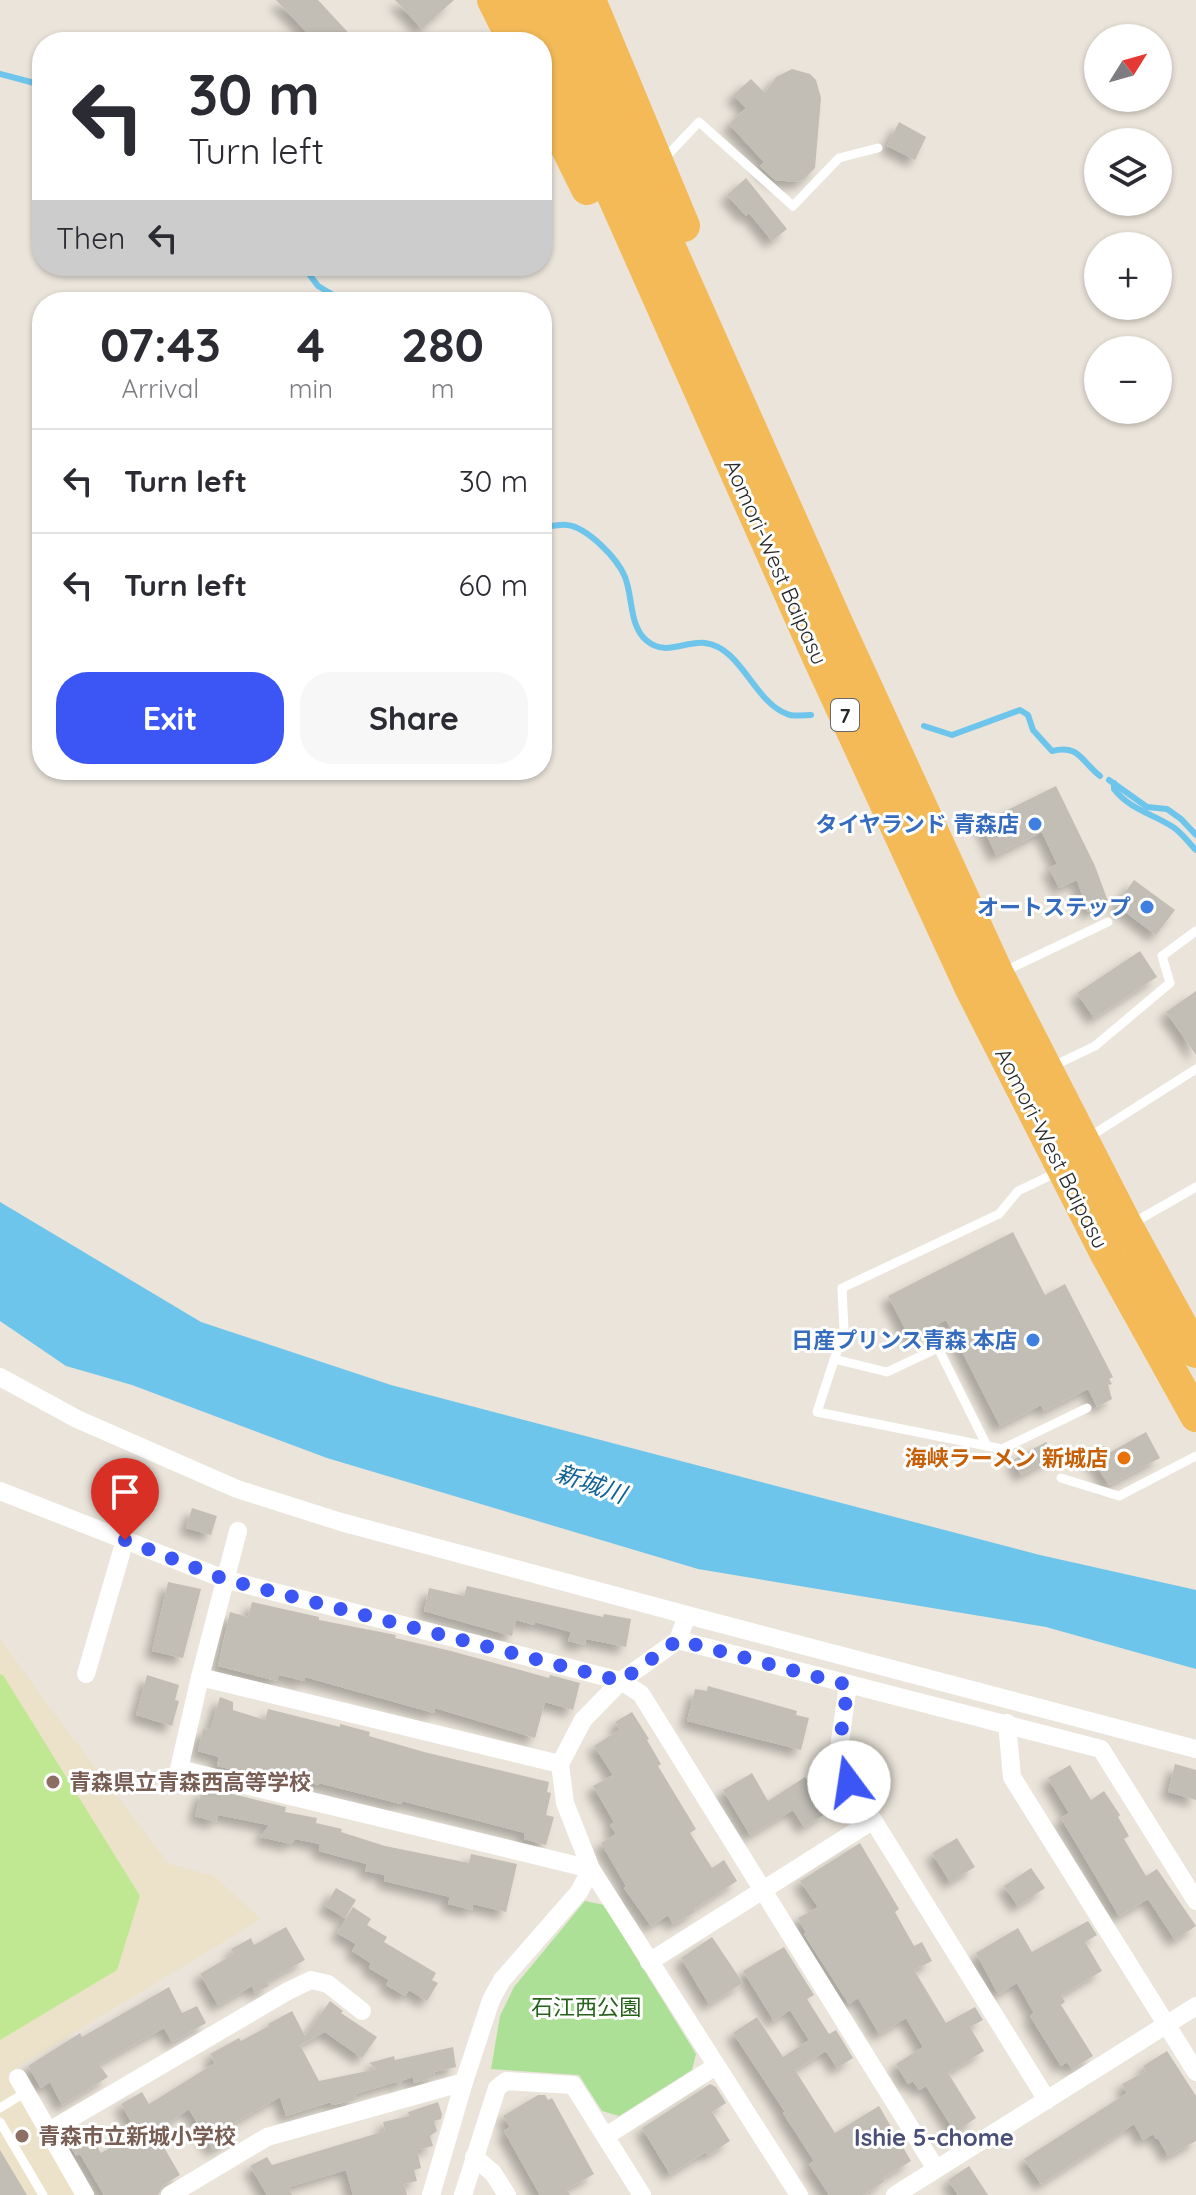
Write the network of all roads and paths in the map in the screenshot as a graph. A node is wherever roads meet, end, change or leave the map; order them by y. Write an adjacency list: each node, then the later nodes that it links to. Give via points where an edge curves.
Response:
1 (493, 0): 5 (highway)
2 (526, 0): 6 (highway, Aomori-West Baipasu / 7)
3 (560, 0): 12 (highway, Aomori-West Baipasu / 7)
4 (590, 0): 10 (highway)
5 (509, 32)
6 (540, 32)
7 (552, 58): 11 (highway, Aomori-West Baipasu / 7)
8 (552, 118): 11 (highway)
9 (878, 148): 10 (lane, via 839,158 793,206 699,122)
10 (659, 164): 12 (highway, via 706,278)
11 (723, 442): 19 (highway, Aomori-West Baipasu / 7, via 971,989)
12 (785, 503): 15 (highway, Aomori-West Baipasu / 7)
13 (1108, 922): 15 (lane)
14 (1196, 931): 16 (lane, via 1162,956 1170,983 1095,1046)
15 (998, 974): 16 (highway, Aomori-West Baipasu / 7)
16 (1046, 1069): 18 (highway, Aomori-West Baipasu / 7)
17 (1196, 1069): 18 (lane)
18 (1083, 1141): 21 (highway, Aomori-West Baipasu / 7)
19 (1063, 1170): 23 (lane, via 1018,1191 999,1214 842,1288 844,1330); 26 (highway, Aomori-West Baipasu / 7)
20 (1196, 1187): 21 (lane)
21 (1127, 1226): 22 (highway, Aomori-West Baipasu / 7)
22 (1196, 1352)
23 (834, 1359): 27 (lane, via 887,1372 938,1348); 27 (lane, via 817,1412)
24 (0, 1377): 34 (street, via 77,1419 237,1489)
25 (1087, 1408): 27 (lane, via 1002,1449)
26 (1196, 1416)
27 (987, 1446)
28 (1196, 1456): 29 (lane, via 1119,1496)
29 (1061, 1478)
30 (0, 1491): 32 (street)
31 (238, 1531): 33 (street)
32 (125, 1540): 33 (street); 36 (street)
33 (224, 1579): 37 (street); 38 (street)
34 (687, 1615): 35 (street); 41 (street)
35 (678, 1640): 38 (street); 39 (street)
36 (86, 1674)
37 (200, 1677): 42 (street); 44 (street, via 179,1769)
38 (621, 1681): 42 (street, via 583,1720); 45 (street, via 641,1694)
39 (848, 1685): 40 (street); 43 (street, via 837,1762)
40 (1007, 1723): 46 (street, via 1101,1749); 50 (street, via 1012,1777)
41 (1196, 1749)
42 (560, 1764): 44 (street, via 565,1803)
43 (872, 1821): 45 (street); 55 (street)
44 (591, 1869): 47 (street); 53 (street, via 579,1892 502,1980)
45 (762, 1890): 47 (street); 61 (street)
46 (1196, 1901)
47 (649, 1962): 51 (street)
48 (1196, 2006): 50 (street)
49 (362, 2011): 58 (street, via 328,1984 311,1980)
50 (1166, 2025): 52 (street); 55 (street)
51 (716, 2066): 59 (street); 69 (street)
52 (1196, 2072)
53 (464, 2082): 64 (street, via 267,2137); 65 (street)
54 (22, 2085): 56 (lane); 58 (street)
55 (1047, 2100): 61 (street)
56 (0, 2108)
57 (0, 2122): 62 (lane)
58 (49, 2131): 63 (street)
59 (606, 2136): 60 (street, via 573,2085 506,2081 497,2088); 68 (street)
60 (474, 2157): 66 (street); 67 (street)
61 (936, 2169): 70 (street)
62 (43, 2195)
63 (85, 2195)
64 (170, 2195)
65 (431, 2195)
66 (463, 2195)
67 (507, 2195)
68 (642, 2195)
69 (799, 2195)
70 (895, 2195)

